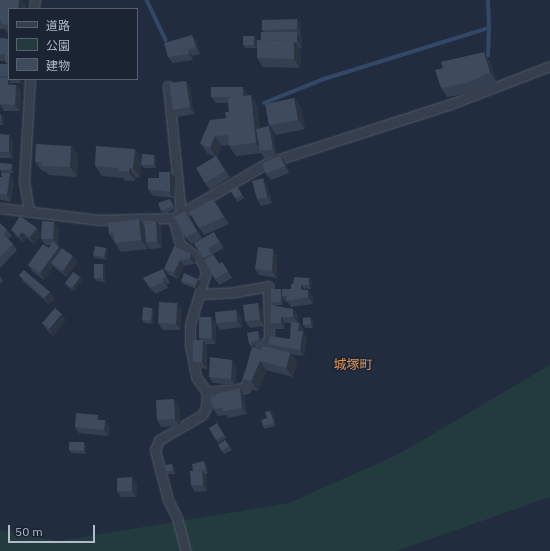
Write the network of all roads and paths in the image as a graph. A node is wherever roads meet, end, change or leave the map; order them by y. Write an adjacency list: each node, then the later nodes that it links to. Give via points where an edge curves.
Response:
1 (550, 66): 6 (street, via 451,104 267,163)
2 (30, 80): 5 (street, via 24,182)
3 (168, 86): 6 (street)
4 (0, 208): 5 (street)
5 (29, 212): 6 (street, via 99,220)
6 (177, 217): 7 (street, via 180,244 202,261 205,280)
7 (200, 294): 8 (street, via 190,324 190,345 196,378); 8 (street, via 235,292 268,286 269,339 257,352 245,388)
8 (207, 392): 9 (street, via 206,408 202,415 159,440 155,450 168,500 177,518)
9 (186, 551)

